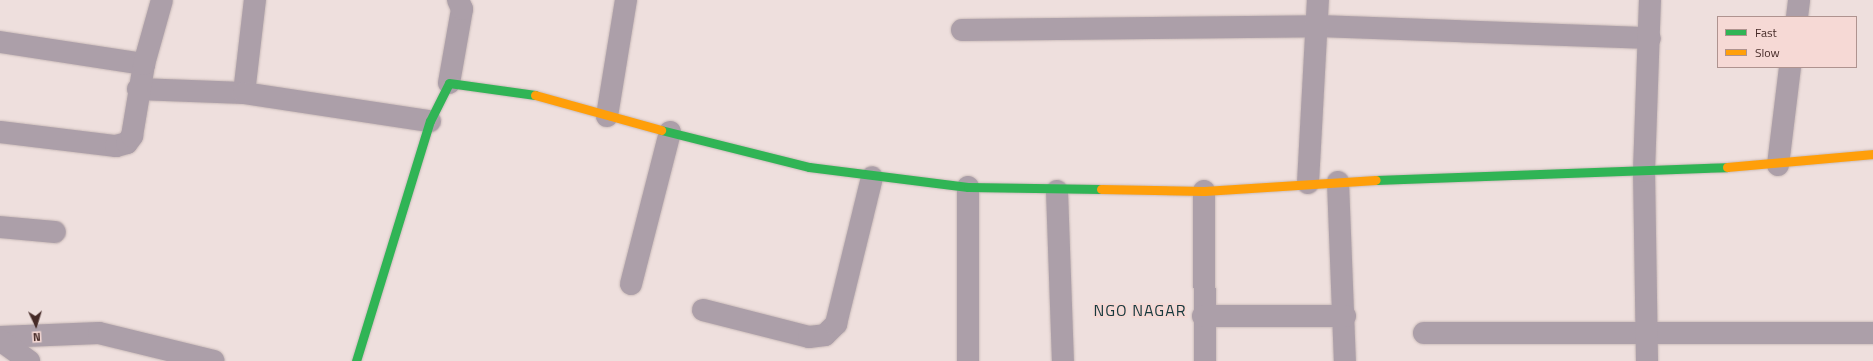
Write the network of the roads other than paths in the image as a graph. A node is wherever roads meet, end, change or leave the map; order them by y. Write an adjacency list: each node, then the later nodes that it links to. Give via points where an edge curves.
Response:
1 (162, 0): 13 (street)
2 (255, 0): 17 (street)
3 (458, 0): 15 (street, via 462,9)
4 (626, 0): 18 (street)
5 (1318, 0): 9 (street)
6 (1650, 0): 11 (street)
7 (1799, 0): 8 (street)
8 (1797, 16)
9 (1319, 26): 10 (street); 11 (street); 27 (street)
10 (962, 30)
11 (1650, 38): 24 (street)
12 (0, 42): 13 (street)
13 (144, 64): 16 (street)
14 (1790, 68): 23 (street)
15 (449, 83): 18 (street, via 518,90); 19 (street)
16 (138, 89): 17 (street); 20 (street, via 132,136 127,143 116,146)
17 (244, 93): 19 (street)
18 (607, 116): 21 (street)
19 (430, 121): 43 (street)
20 (0, 132)
21 (670, 132): 25 (street, via 809,167); 33 (street)
22 (1873, 154): 23 (street)
23 (1778, 166): 24 (street)
24 (1644, 171): 26 (street); 37 (street)
25 (872, 177): 28 (street); 34 (street, via 836,324 825,335 809,337)
26 (1338, 182): 27 (street); 36 (street)
27 (1308, 183): 30 (street)
28 (968, 187): 29 (street); 44 (street)
29 (1057, 191): 30 (street); 45 (street)
30 (1204, 191): 35 (street)
31 (0, 227): 32 (street)
32 (55, 232)
33 (631, 284)
34 (703, 310)
35 (1203, 316): 36 (street); 46 (street)
36 (1345, 316): 47 (street)
37 (1646, 332): 38 (street); 39 (street); 48 (street)
38 (1424, 333)
39 (1873, 333)
40 (0, 339): 41 (street); 42 (street, via 99,332)
41 (29, 361)
42 (214, 361)
43 (356, 361)
44 (968, 361)
45 (1064, 361)
46 (1204, 361)
47 (1345, 361)
48 (1647, 361)

